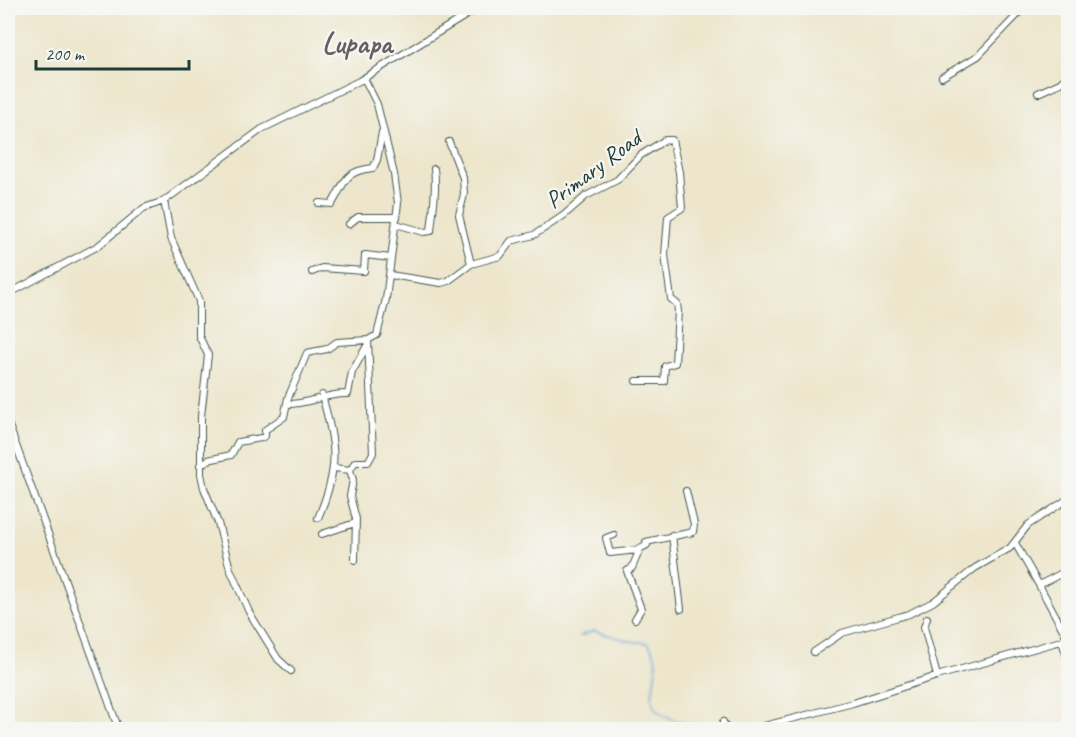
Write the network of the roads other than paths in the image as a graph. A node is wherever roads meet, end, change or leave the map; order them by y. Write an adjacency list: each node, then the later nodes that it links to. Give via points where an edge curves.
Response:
1 (478, 8): 5 (street)
2 (1024, 8): 4 (street, via 978,56)
3 (1068, 75): 6 (street)
4 (942, 77)
5 (364, 78): 7 (street); 10 (street, via 262,129)
6 (1038, 93)
7 (383, 128): 11 (street, via 373,168 348,175 332,204); 12 (street, via 394,174)
8 (449, 142): 15 (street, via 463,178 459,215)
9 (434, 169): 12 (street, via 437,187 432,198 431,231 424,232)
10 (164, 201): 18 (street, via 144,208 98,246); 24 (street, via 171,238 199,301 200,336 208,355)
11 (319, 203)
12 (397, 220): 13 (street, via 358,217); 14 (street)
13 (349, 224)
14 (391, 258): 16 (street, via 364,255 364,271 322,268); 17 (street)
15 (471, 264): 17 (street, via 441,283); 20 (street, Primary Road, via 500,255 511,242 534,234 563,216 586,196 617,180 641,154 671,139 679,172 681,208 668,217 665,241 671,299 677,304 679,317 675,363 665,366 664,381)
16 (312, 272)
17 (390, 275): 19 (street, via 377,335)
18 (8, 294)
19 (368, 342): 21 (street, via 352,372 348,394); 22 (street, via 337,342 327,349 307,353); 26 (street, via 373,453 368,462 355,462)
20 (636, 381)
21 (322, 395): 22 (street); 25 (street, via 335,443)
22 (288, 404): 24 (street, via 284,417 265,430 264,436 238,442 231,455)
23 (8, 423): 48 (street)
24 (200, 465): 45 (street, via 230,569 249,612 278,659)
25 (334, 468): 26 (street); 29 (street)
26 (350, 470): 30 (street)
27 (686, 491): 33 (street, via 693,532)
28 (1068, 499): 34 (street, via 1028,525)
29 (318, 518)
30 (355, 523): 31 (street); 36 (street)
31 (322, 534)
32 (614, 535): 35 (street, via 606,538 610,554)
33 (672, 535): 35 (street, via 646,542); 39 (street)
34 (1015, 543): 38 (street); 43 (street, via 975,568 933,602 909,614 842,633)
35 (641, 548): 41 (street, via 627,571 641,609)
36 (355, 560)
37 (1068, 570): 38 (street)
38 (1039, 585): 42 (street)
39 (681, 609)
40 (927, 618): 46 (street, via 924,627)
41 (635, 619)
42 (1066, 640): 44 (street); 46 (street)
43 (814, 652)
44 (1068, 660)
45 (291, 670)
46 (937, 676): 50 (street, via 854,703)
47 (723, 722): 49 (street)
48 (119, 729)
49 (727, 729)
50 (749, 729)

